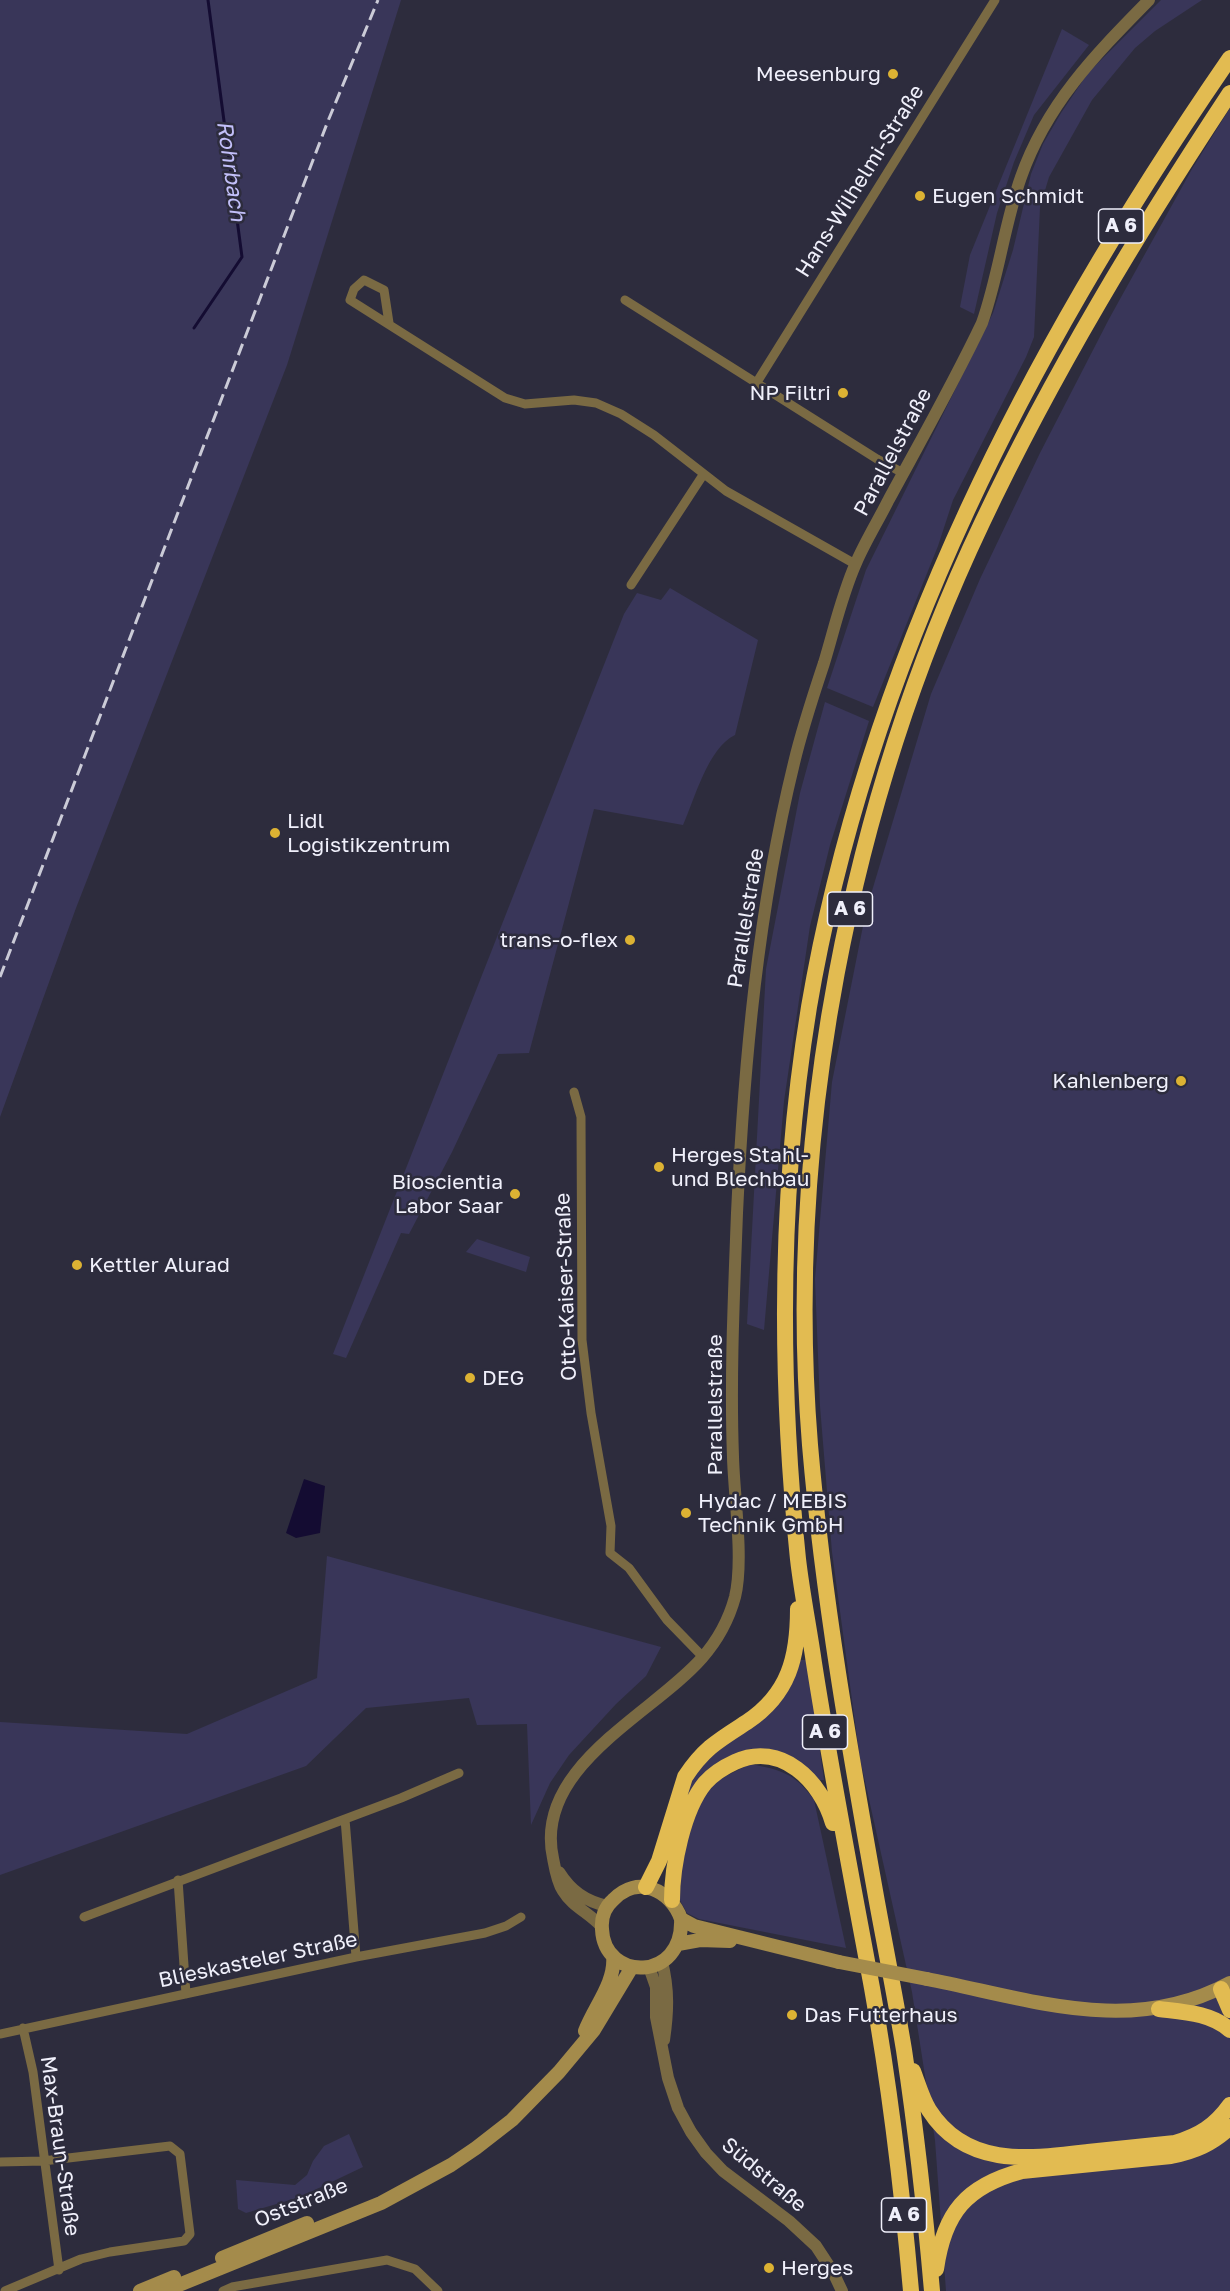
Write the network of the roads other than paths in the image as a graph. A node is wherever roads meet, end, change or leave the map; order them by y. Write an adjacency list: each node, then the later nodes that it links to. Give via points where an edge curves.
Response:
1 (995, 0): 7 (street, Hans-Wilhelmi-Straße)
2 (1149, 0): 8 (street, Parallelstraße, via 1067,89 1034,147 1021,177 982,323)
3 (1230, 58): 13 (highway, A 6, via 1120,228 1016,409 962,517 920,618 862,785 838,871 812,996 793,1131 784,1282 785,1366)
4 (1230, 93): 40 (highway, A 6, via 1119,268 1040,406 980,527 932,644 880,793 855,888 832,1008 818,1096 808,1210 806,1369 810,1444 822,1560 848,1733)
5 (625, 300): 7 (street)
6 (389, 323): 6 (street, via 350,300 364,279 384,290); 9 (street, via 505,398 525,404 596,403 621,414)
7 (757, 382): 8 (street)
8 (903, 473): 10 (street, Parallelstraße)
9 (703, 475): 10 (street); 11 (street)
10 (855, 564): 14 (street, Parallelstraße, via 794,762 769,885 756,976 737,1213 733,1453 737,1579 735,1597 721,1632)
11 (631, 585)
12 (574, 1092): 14 (street, Otto-Kaiser-Straße, via 581,1117 582,1340 611,1526 610,1552 629,1568 667,1620)
13 (799, 1563): 19 (highway, via 796,1652 790,1672 766,1708 714,1743 693,1765); 20 (highway, A 6)
14 (703, 1657): 17 (street, Parallelstraße, via 675,1685 607,1739 572,1778 558,1804 550,1832)
15 (459, 1773): 16 (street)
16 (345, 1819): 18 (street); 30 (street)
17 (554, 1862): 22 (street, Parallelstraße, via 574,1891 587,1901); 26 (street, Parallelstraße, via 561,1889)
18 (178, 1880): 23 (street); 34 (street)
19 (646, 1887): 21 (main road); 22 (main road, via 623,1892)
20 (855, 1899): 21 (highway, via 830,1811 817,1788 790,1764 760,1756 723,1768 696,1796 672,1875); 54 (highway, A 6, via 894,2128)
21 (672, 1900): 25 (main road)
22 (607, 1906): 26 (main road)
23 (84, 1917)
24 (521, 1917): 30 (street, Blieskasteler Straße, via 485,1934)
25 (681, 1919): 27 (main road); 28 (main road)
26 (601, 1926): 29 (main road, via 602,1937)
27 (678, 1944): 28 (main road, via 700,1940); 31 (main road)
28 (768, 1946): 35 (main road, bridge, via 1046,2004 1115,2012)
29 (613, 1956): 32 (main road); 41 (main road, Oststraße, via 609,1983)
30 (356, 1957): 34 (street, Blieskasteler Straße)
31 (655, 1965): 32 (main road); 53 (street, Südstraße, via 656,2017 678,2108 706,2153 723,2171 816,2246)
32 (632, 1966): 41 (main road, Oststraße, via 594,2030)
33 (1225, 1986): 35 (main road); 36 (highway)
34 (186, 1994): 37 (street, Blieskasteler Straße)
35 (1159, 2009): 38 (highway, via 1202,2015)
36 (1230, 2010)
37 (23, 2028): 39 (street, Blieskasteler Straße); 45 (street, Max-Braun-Straße, via 33,2072)
38 (1230, 2030)
39 (0, 2034)
40 (903, 2044): 42 (highway, via 928,2108 939,2123 971,2148 1008,2158 1175,2143 1195,2138 1219,2120); 55 (highway, A 6)
41 (579, 2047): 44 (main road, Oststraße, via 512,2120)
42 (1230, 2105)
43 (1230, 2127): 55 (highway, via 1215,2141 1190,2152 1022,2171 977,2190 963,2201 943,2233)
44 (476, 2148): 49 (main road, Oststraße, via 377,2194); 50 (main road, Oststraße, via 381,2203)
45 (43, 2161): 46 (street); 47 (street, Max-Braun-Straße); 47 (street, via 170,2146 180,2154 190,2234 184,2241 110,2252 81,2259)
46 (0, 2162)
47 (59, 2270): 48 (street)
48 (5, 2291)
49 (140, 2291)
50 (164, 2291)
51 (223, 2291): 52 (street, via 387,2260 415,2270)
52 (438, 2291)
53 (842, 2291)
54 (911, 2291)
55 (933, 2291)

